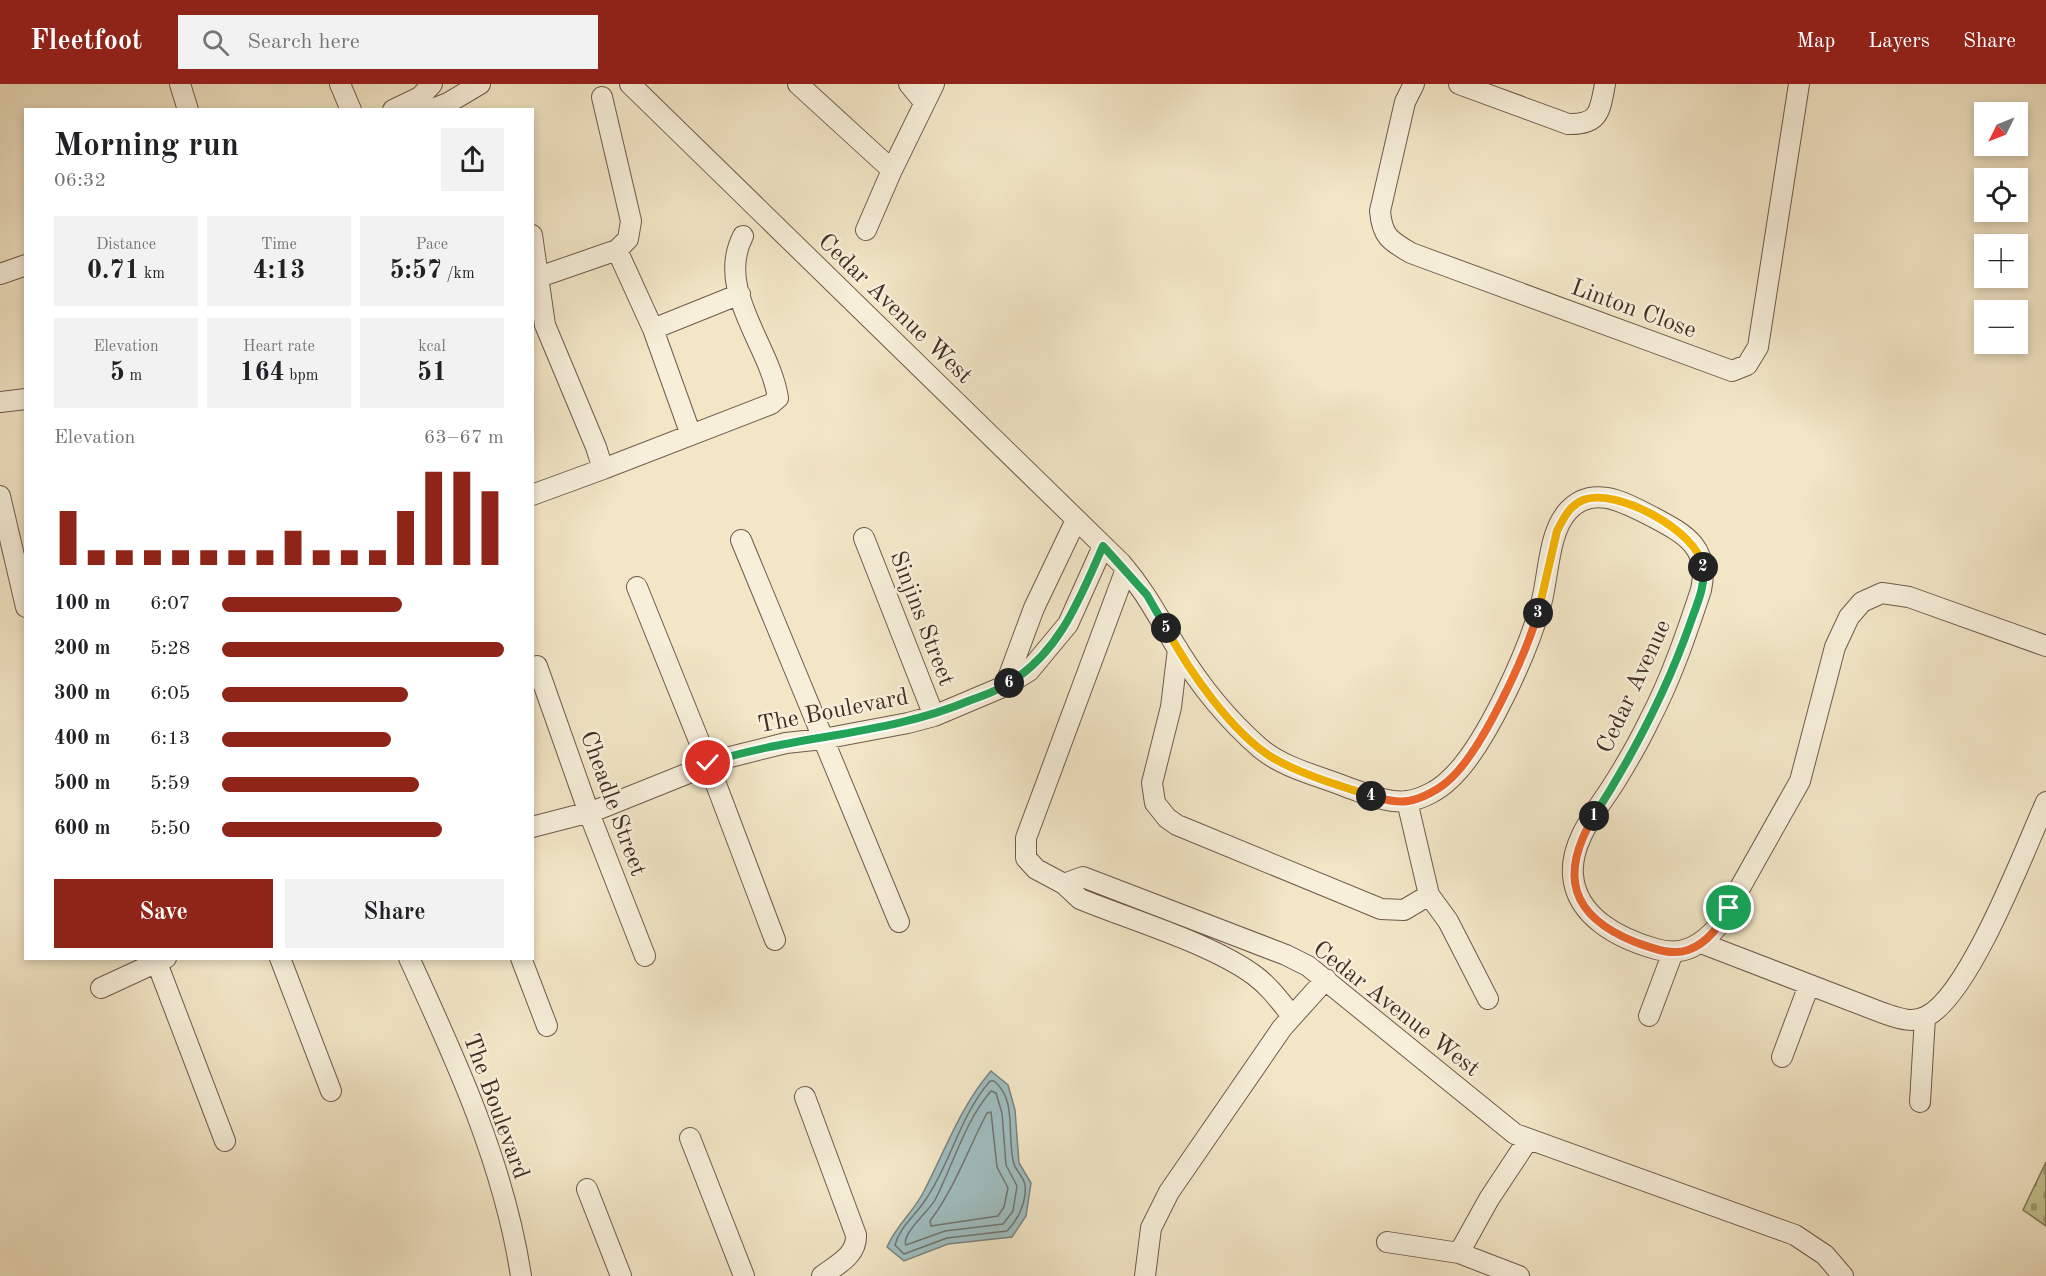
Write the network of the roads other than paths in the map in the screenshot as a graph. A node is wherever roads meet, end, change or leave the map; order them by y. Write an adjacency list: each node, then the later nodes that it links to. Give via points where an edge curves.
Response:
1 (180, 84): 15 (street)
2 (340, 84): 16 (street)
3 (432, 84): 17 (street, via 420,97)
4 (480, 84): 18 (street)
5 (630, 84): 35 (street, Cedar Avenue West)
6 (798, 84): 19 (street)
7 (909, 84): 14 (street)
8 (934, 84): 14 (street)
9 (1414, 84): 12 (street, Linton Close, via 1405,102 1380,210 1381,227 1388,238 1411,253 1732,371 1747,365 1758,347)
10 (1459, 84): 11 (street, via 1568,124 1578,124 1595,117)
11 (1605, 84)
12 (1799, 84)
13 (603, 97): 23 (street, via 631,221 628,239)
14 (924, 102): 19 (street)
15 (187, 108)
16 (350, 108)
17 (399, 108)
18 (435, 108)
19 (891, 170): 20 (street)
20 (866, 230)
21 (743, 236): 27 (street, via 734,262)
22 (534, 247): 26 (street)
23 (617, 250): 26 (street); 28 (street)
24 (24, 266): 25 (street)
25 (0, 274)
26 (539, 277): 32 (street, via 545,325)
27 (740, 294): 28 (street); 31 (street, via 778,398)
28 (653, 329): 31 (street)
29 (24, 399): 30 (street)
30 (0, 402)
31 (691, 435): 32 (street)
32 (603, 469): 33 (street)
33 (534, 494)
34 (0, 496): 41 (street)
35 (1076, 520): 38 (street, Cedar Avenue West); 45 (street, via 1034,608)
36 (864, 538): 46 (street, Sinjins Street)
37 (741, 540): 47 (street)
38 (1103, 546): 39 (street, Cedar Avenue West); 45 (street, The Boulevard, via 1068,624 1029,671)
39 (1126, 569): 43 (street, Cedar Avenue West, via 1147,595); 53 (street, via 1026,838 1024,851 1030,865)
40 (637, 588): 48 (street)
41 (24, 596)
42 (2046, 646): 57 (street, via 1909,597 1882,593 1862,602 1849,617 1835,647 1805,765 1793,795 1724,918)
43 (1178, 649): 49 (street, via 1228,716 1272,757 1370,795); 54 (street, via 1171,707 1152,783 1155,803 1167,818 1189,832 1381,909 1404,910)
44 (537, 666): 51 (street, Cheadle Street)
45 (1005, 686): 46 (street, The Boulevard)
46 (934, 716): 47 (street, The Boulevard)
47 (823, 740): 48 (street, The Boulevard, via 776,745); 55 (street)
48 (708, 763): 51 (street, The Boulevard); 56 (street)
49 (1407, 801): 54 (street); 59 (street, Cedar Avenue, via 1448,782 1476,747 1533,628 1557,531 1568,511 1595,496 1609,498 1681,531 1703,563 1701,590 1675,667 1649,722 1582,837 1573,874 1581,899 1603,925 1642,945)
50 (2046, 802): 72 (street, via 1971,961 1935,1011)
51 (589, 813): 52 (street, The Boulevard); 60 (street, Cheadle Street)
52 (534, 827)
53 (1064, 884): 58 (street, Cedar Avenue West, via 1083,877); 65 (street, via 1080,899 1215,953)
54 (1430, 895): 69 (street, via 1448,921)
55 (899, 922)
56 (775, 940)
57 (1701, 944): 59 (street, Cedar Avenue); 67 (street)
58 (1268, 948): 65 (street); 66 (street, Cedar Avenue West)
59 (1673, 952): 71 (street)
60 (645, 956)
61 (281, 960): 75 (street)
62 (411, 960): 84 (street, The Boulevard, via 488,1147)
63 (522, 960): 73 (street)
64 (162, 961): 68 (street); 80 (street)
65 (1252, 974): 70 (street)
66 (1326, 979): 70 (street); 79 (street, Cedar Avenue West, via 1481,1108)
67 (1809, 985): 72 (street, via 1905,1020); 74 (street)
68 (101, 988)
69 (1488, 999)
70 (1292, 1016): 88 (street, via 1158,1210 1151,1228)
71 (1649, 1016)
72 (1925, 1017): 77 (street)
73 (547, 1026)
74 (1782, 1057)
75 (331, 1091)
76 (805, 1097): 87 (street, via 848,1208 856,1242 847,1258)
77 (1920, 1102)
78 (690, 1138): 86 (street)
79 (1528, 1140): 83 (street); 90 (street, Cedar Avenue West, via 1795,1235 1825,1255)
80 (225, 1141)
81 (587, 1189): 85 (street)
82 (1387, 1242): 83 (street)
83 (1460, 1253): 89 (street)
84 (521, 1276)
85 (621, 1276)
86 (744, 1276)
87 (822, 1276)
88 (1145, 1276)
89 (1520, 1276)
90 (1843, 1276)

